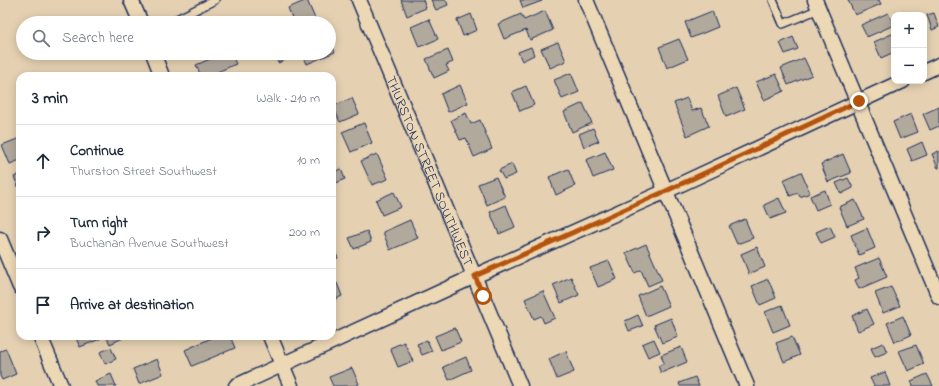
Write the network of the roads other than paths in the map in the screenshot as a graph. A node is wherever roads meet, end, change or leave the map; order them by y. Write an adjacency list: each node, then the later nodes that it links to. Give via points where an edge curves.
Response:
1 (131, 0): 7 (street)
2 (215, 0): 8 (lane)
3 (360, 0): 17 (street, THURSTON STREET SOUTHWEST)
4 (586, 0): 15 (street)
5 (773, 0): 6 (lane, via 783,24)
6 (817, 5): 14 (street)
7 (138, 16)
8 (183, 16)
9 (156, 60): 12 (street)
10 (939, 65): 11 (street)
11 (927, 71)
12 (160, 72)
13 (896, 84): 14 (street)
14 (859, 101): 15 (street); 19 (street)
15 (666, 191): 17 (street); 27 (street)
16 (0, 239): 18 (street)
17 (475, 276): 22 (street); 26 (street, THURSTON STREET SOUTHWEST)
18 (16, 277)
19 (939, 297)
20 (42, 340): 23 (street)
21 (272, 340): 22 (street)
22 (282, 365): 24 (street); 25 (street)
23 (61, 386)
24 (236, 386)
25 (291, 386)
26 (520, 386)
27 (747, 386)

